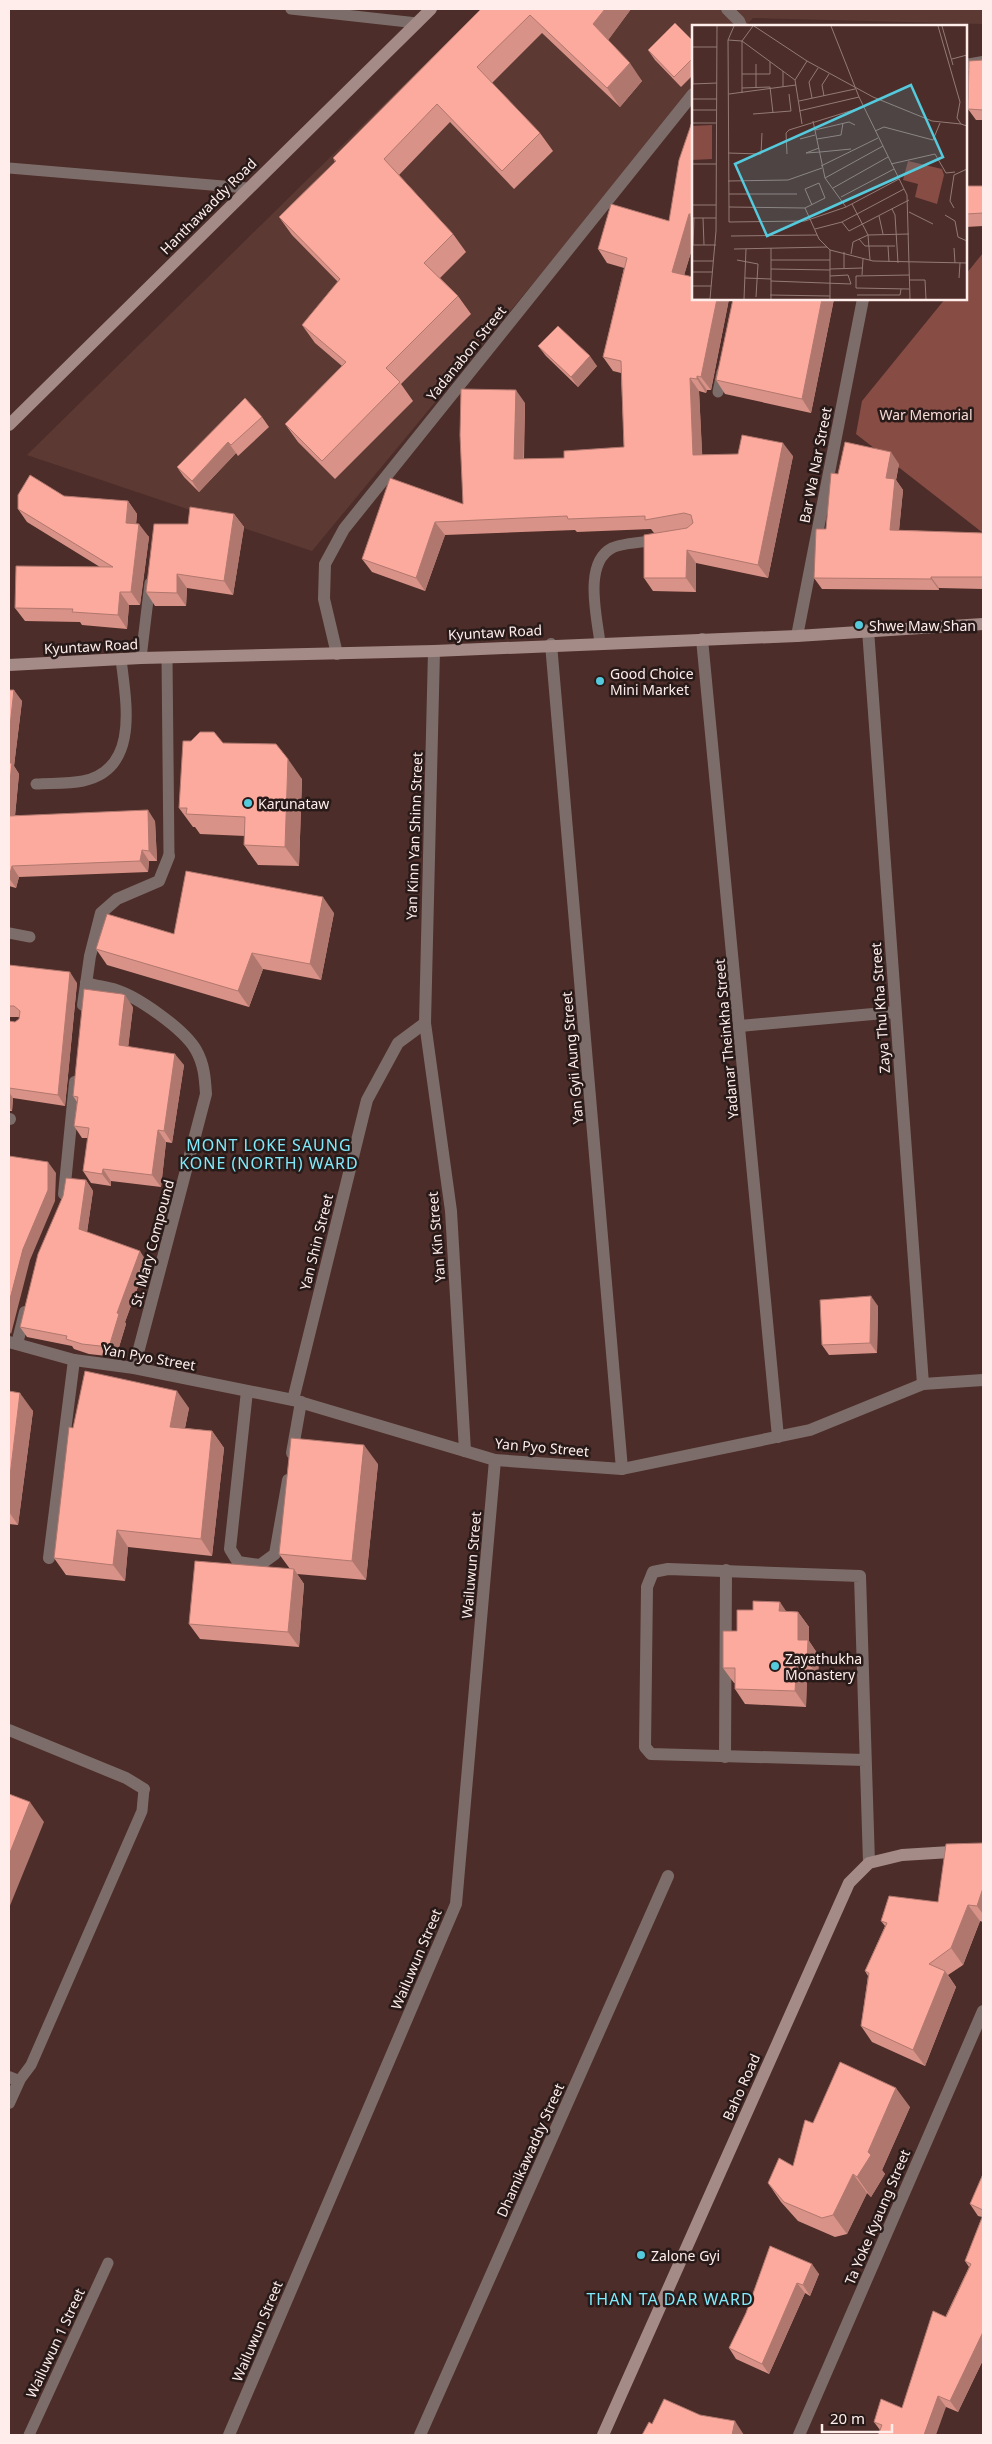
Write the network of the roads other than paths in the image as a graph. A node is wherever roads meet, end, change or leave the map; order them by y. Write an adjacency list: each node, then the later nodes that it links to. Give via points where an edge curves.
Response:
1 (291, 9): 4 (lane)
2 (431, 9): 4 (main road, Hanthawaddy Road)
3 (727, 9): 5 (street)
4 (418, 23): 10 (main road, Hanthawaddy Road)
5 (741, 25)
6 (983, 62): 7 (street)
7 (967, 65)
8 (692, 95): 24 (street, Yadanabon Street, via 344,529 326,564 324,599)
9 (9, 168): 10 (lane)
10 (246, 188): 14 (main road, Hanthawaddy Road)
11 (862, 300): 19 (street, Bar Wa Nar Street)
12 (724, 364): 13 (lane)
13 (718, 392)
14 (9, 426)
15 (667, 539): 21 (lane, via 612,548 598,560 593,575)
16 (152, 570): 25 (lane)
17 (983, 624): 18 (main road, Kyuntaw Road)
18 (868, 630): 19 (main road, Kyuntaw Road); 34 (street, Zaya Thu Kha Street)
19 (797, 636): 20 (main road, Kyuntaw Road)
20 (702, 639): 21 (main road, Kyuntaw Road); 37 (street, Yadanar Theinkha Street)
21 (600, 643): 22 (main road, Kyuntaw Road)
22 (551, 644): 23 (main road, Kyuntaw Road); 51 (street, Yan Gyii Aung Street)
23 (434, 651): 24 (main road, Kyuntaw Road); 36 (street, Yan Kinn Yan Shinn Street)
24 (337, 654): 26 (main road, Kyuntaw Road)
25 (141, 658): 26 (main road, Kyuntaw Road); 27 (main road, Kyuntaw Road)
26 (167, 658): 30 (lane)
27 (121, 659): 28 (main road, Kyuntaw Road); 29 (lane, via 128,714 120,756 103,774 83,781)
28 (9, 665)
29 (36, 784)
30 (169, 856): 33 (street, via 159,881 117,898 101,913)
31 (9, 933): 32 (lane)
32 (30, 937)
33 (86, 983): 35 (street); 43 (street, St. Mary Compound, via 133,998 179,1031 196,1048 204,1066 206,1094)
34 (895, 1012): 37 (street); 45 (street, Zaya Thu Kha Street)
35 (82, 1022)
36 (424, 1023): 47 (street, Yan Shin Street, via 398,1043 367,1100); 49 (street, Yan Kin Street, via 451,1211)
37 (740, 1026): 48 (street, Yadanar Theinkha Street)
38 (77, 1069): 39 (street)
39 (63, 1203)
40 (29, 1299): 41 (street)
41 (13, 1343): 42 (street, Yan Pyo Street)
42 (74, 1360): 43 (street, Yan Pyo Street); 52 (street)
43 (134, 1368): 46 (street, Yan Pyo Street)
44 (983, 1380): 45 (street, Yan Pyo Street)
45 (923, 1384): 48 (street, Yan Pyo Street, via 810,1430)
46 (247, 1391): 47 (street, Yan Pyo Street); 47 (street, Yan Shin Street, via 230,1549 238,1562 260,1565 274,1554)
47 (297, 1401): 49 (street, Yan Pyo Street)
48 (778, 1437): 51 (street, Yan Pyo Street)
49 (465, 1451): 50 (street, Yan Pyo Street)
50 (495, 1460): 51 (street, Yan Pyo Street); 66 (street, Wailuwun Street, via 456,1904)
51 (622, 1469)
52 (49, 1558)
53 (726, 1570): 55 (street); 55 (street, via 668,1569 653,1572 647,1587 645,1747 651,1754 660,1756); 56 (street, via 860,1576)
54 (9, 1730): 57 (street, via 126,1778)
55 (725, 1757): 56 (street)
56 (866, 1760): 59 (street)
57 (144, 1789): 62 (lane, via 142,1811 31,2065)
58 (983, 1850): 59 (main road, via 902,1855)
59 (869, 1863): 68 (main road, Baho Road, via 849,1883)
60 (668, 1876): 67 (street, Dhamikawaddy Street)
61 (983, 2011): 69 (street, Ta Yoke Kyaung Street)
62 (14, 2079): 63 (street)
63 (9, 2103)
64 (108, 2263): 65 (lane, Wailuwun 1 Street)
65 (29, 2435)
66 (229, 2435)
67 (420, 2435)
68 (603, 2435)
69 (799, 2435)

